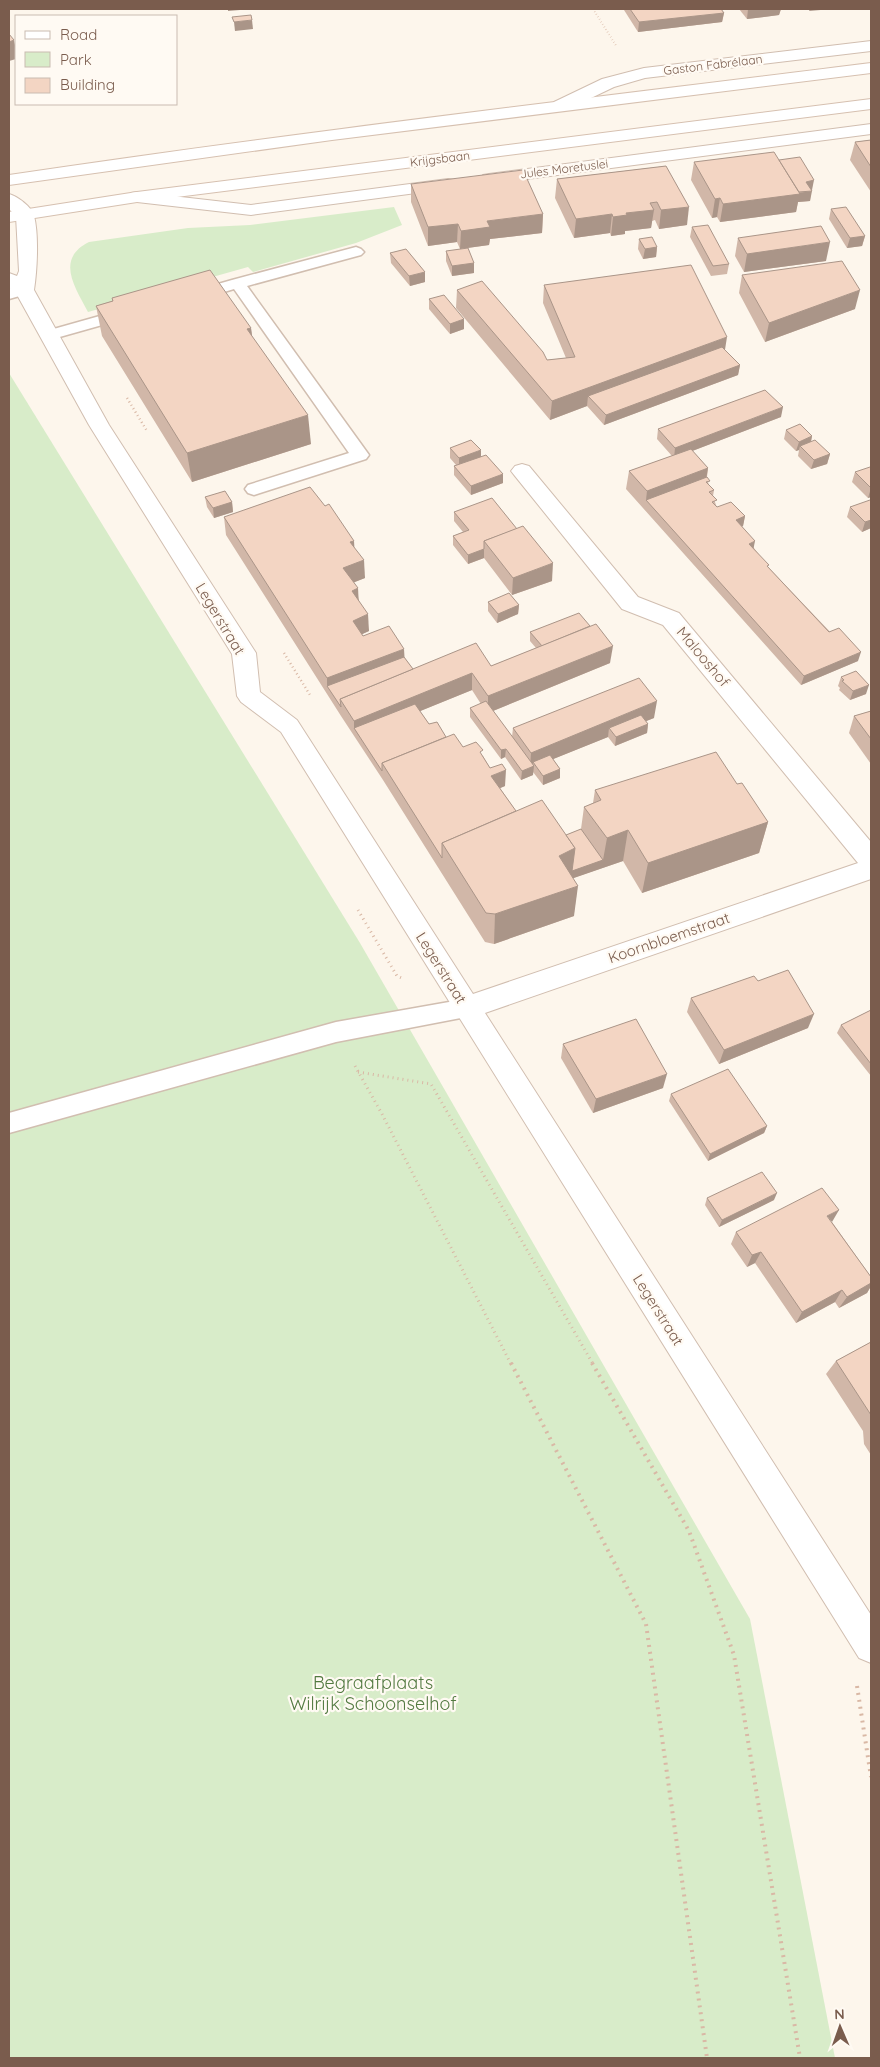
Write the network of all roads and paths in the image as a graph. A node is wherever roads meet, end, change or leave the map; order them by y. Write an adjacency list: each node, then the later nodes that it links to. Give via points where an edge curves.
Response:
1 (593, 9): 3 (path)
2 (871, 46): 6 (street, Gaston Fabrélaan, via 644,73 608,83)
3 (618, 49)
4 (871, 68): 6 (street)
5 (871, 104): 9 (street, Krijgsbaan)
6 (560, 106): 8 (street)
7 (871, 129): 9 (street, Jules Moretuslei, via 251,210)
8 (9, 180)
9 (137, 197): 11 (street, Krijgsbaan)
10 (9, 199): 11 (street)
11 (17, 216): 14 (street, Legerstraat, via 28,271)
12 (356, 252): 13 (lane)
13 (237, 283): 15 (lane); 19 (lane, via 360,455)
14 (14, 288): 17 (street, Legerstraat)
15 (210, 291)
16 (145, 308): 17 (lane)
17 (49, 335): 22 (street, Legerstraat, via 99,426 244,653 249,696 289,726)
18 (522, 471): 20 (street, Malooshof, via 630,603 672,619)
19 (254, 489)
20 (871, 860)
21 (871, 869): 22 (street, Koornbloemstraat)
22 (466, 1008): 23 (lane); 26 (street, Legerstraat)
23 (336, 1032): 24 (path); 25 (lane)
24 (358, 1072): 29 (path, via 646,1624); 30 (path, via 431,1084 689,1531 734,1655)
25 (9, 1122)
26 (871, 1646)
27 (856, 1681): 28 (path)
28 (871, 1777)
29 (707, 2058)
30 (800, 2058)

